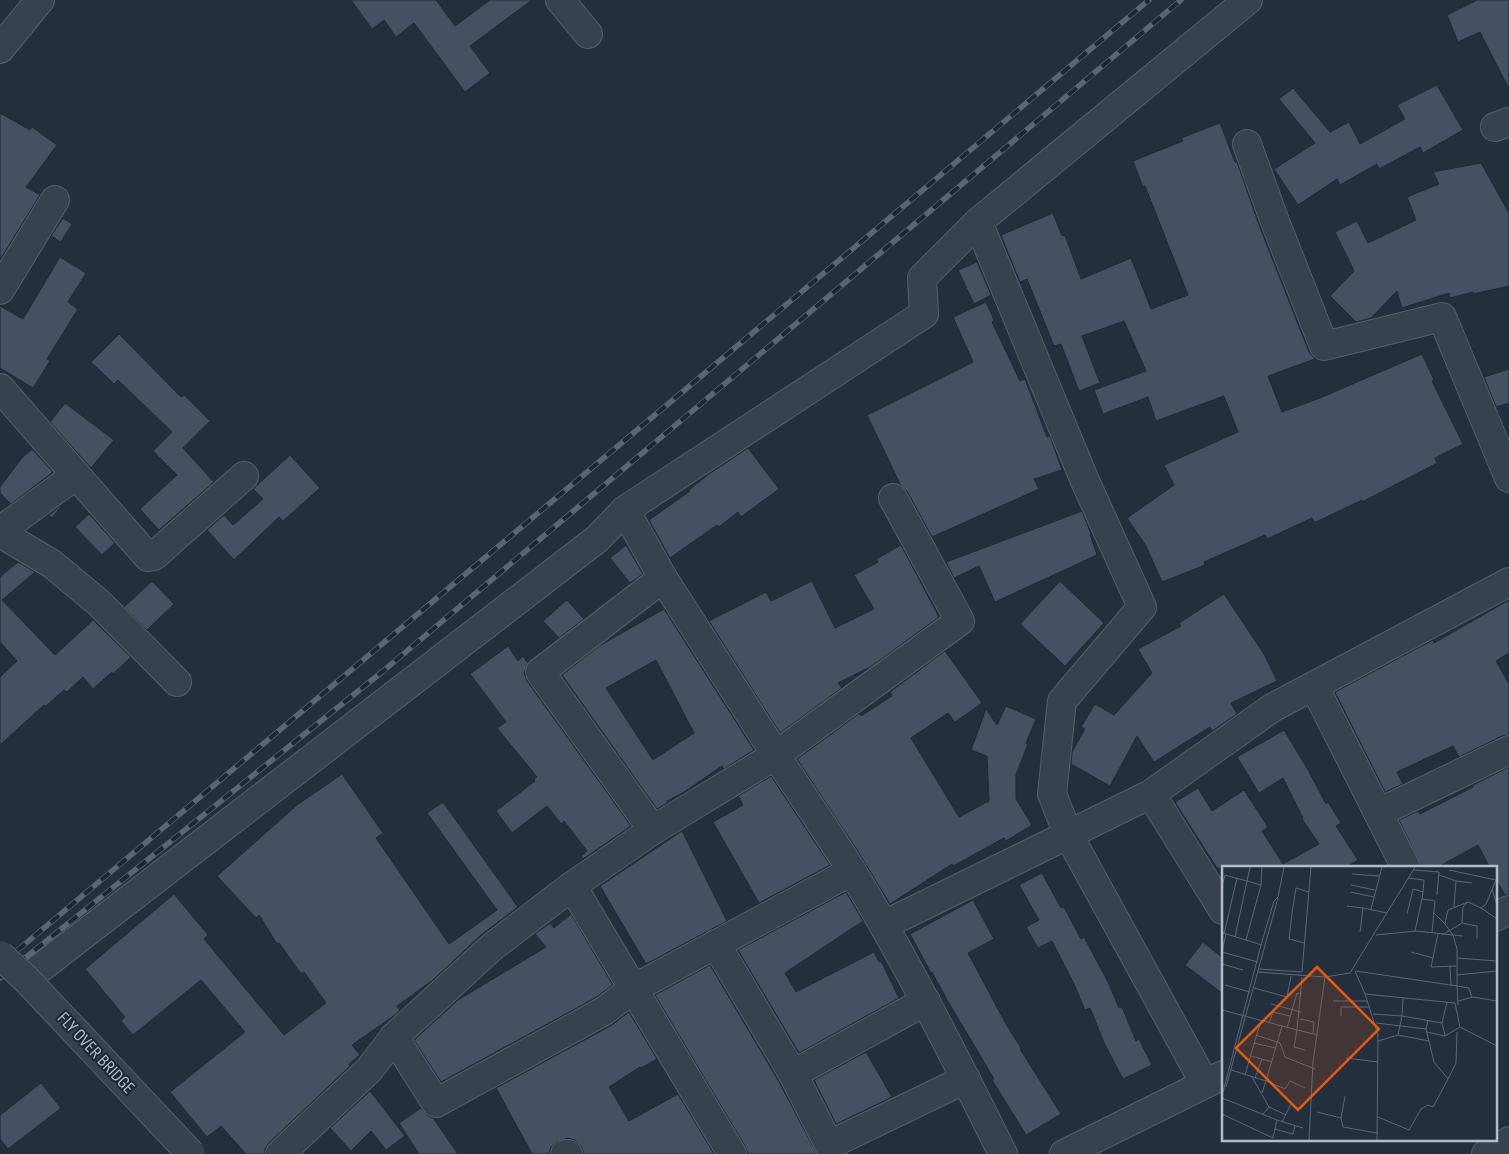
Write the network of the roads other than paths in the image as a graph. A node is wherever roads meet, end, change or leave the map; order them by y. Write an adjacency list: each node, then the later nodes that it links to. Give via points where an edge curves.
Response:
1 (40, 0): 5 (street)
2 (560, 0): 4 (street)
3 (1248, 0): 8 (street)
4 (588, 34)
5 (0, 49)
6 (1247, 144): 13 (street, via 1324,346 1442,317)
7 (55, 200): 9 (street)
8 (978, 222): 15 (street, via 922,278 924,314); 26 (street, via 1085,481 1142,607 1062,701 1052,794)
9 (0, 290)
10 (0, 388): 11 (street)
11 (76, 475): 12 (street, via 148,557 154,556); 16 (street)
12 (244, 476)
13 (1509, 478)
14 (892, 498): 22 (street, via 960,621)
15 (625, 510): 17 (street); 36 (street, via 597,539)
16 (0, 532): 19 (street, via 52,564 99,603)
17 (664, 578): 22 (street); 25 (street, via 540,672)
18 (1509, 582): 20 (street)
19 (177, 682)
20 (1314, 686): 23 (street, via 1272,708); 24 (street)
21 (1509, 750): 24 (street)
22 (776, 755): 25 (street); 28 (street)
23 (1151, 794): 26 (street); 30 (street)
24 (1378, 813): 27 (street)
25 (653, 830): 29 (street)
26 (1068, 834): 33 (street); 42 (street)
27 (1405, 866)
28 (852, 871): 33 (street); 34 (street)
29 (572, 886): 37 (street); 39 (street, via 492,947)
30 (1222, 908)
31 (1509, 910): 32 (street)
32 (1496, 916)
33 (884, 925): 38 (street)
34 (716, 944): 37 (street); 40 (street)
35 (0, 955): 36 (street, FLY OVER BRIDGE, bridge)
36 (26, 979): 44 (street, FLY OVER BRIDGE, bridge)
37 (633, 989): 39 (street, via 604,1012 436,1103); 46 (street)
38 (926, 1001): 40 (street); 41 (street)
39 (394, 1037): 45 (street, via 369,1070)
40 (792, 1074): 41 (street, via 829,1145)
41 (966, 1079): 47 (street)
42 (1214, 1079): 48 (street)
43 (1509, 1141): 49 (street)
44 (190, 1154)
45 (280, 1154)
46 (732, 1154)
47 (1003, 1154)
48 (1064, 1154)
49 (1486, 1154)

